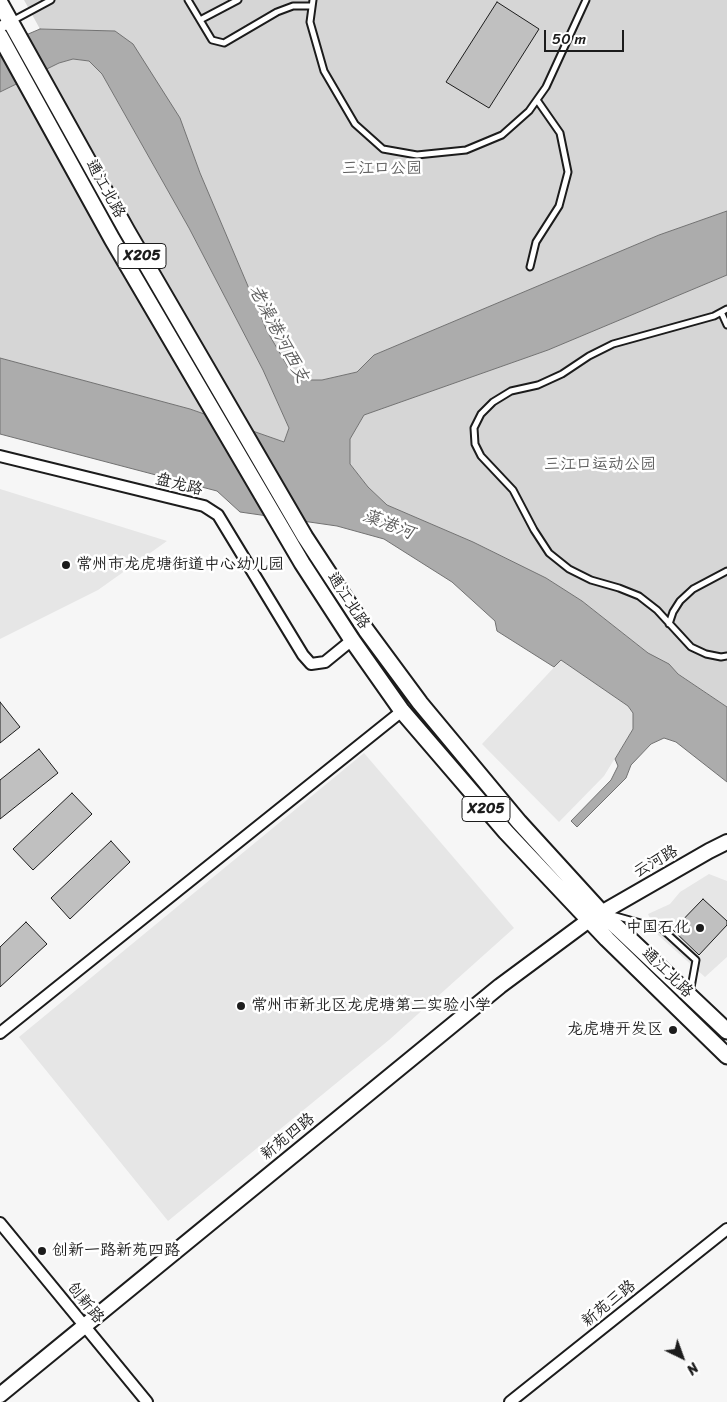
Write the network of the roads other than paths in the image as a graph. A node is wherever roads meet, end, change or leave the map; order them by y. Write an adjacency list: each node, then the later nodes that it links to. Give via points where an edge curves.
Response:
1 (51, 0): 9 (lane)
2 (188, 0): 8 (lane)
3 (238, 0): 8 (lane)
4 (312, 0): 7 (lane)
5 (586, 0): 11 (lane)
6 (0, 3): 9 (main road)
7 (312, 6): 8 (lane, via 293,6 278,12 224,43 212,40); 11 (lane, via 310,22 324,71 355,124 383,149 417,155 466,150 502,135)
8 (200, 20)
9 (8, 25): 23 (main road, 通江北路 / X205, via 48,87 127,231 305,537 366,630 420,703 519,822)
10 (0, 37): 19 (main road, 通江北路 / X205, via 216,417 302,563)
11 (537, 100): 12 (lane, via 560,133 568,172 559,206 536,242)
12 (530, 267)
13 (727, 309): 18 (lane, via 714,316 613,344 562,374 538,385 511,391 480,414 474,428 475,444 481,456 513,490 549,553 569,569 591,580 639,596)
14 (722, 314): 15 (lane)
15 (727, 325)
16 (0, 456): 19 (street, 盘龙路, via 204,506 218,515 303,655 312,664 325,662)
17 (727, 571): 18 (lane, via 693,589 680,601)
18 (668, 624): 20 (lane, via 691,647 706,654)
19 (352, 640): 21 (main road, 通江北路 / X205)
20 (727, 656)
21 (402, 710): 24 (main road, 通江北路 / X205, via 506,832); 27 (street)
22 (727, 842): 23 (street, 云河路)
23 (602, 913): 24 (street, 新苑四路); 25 (main road, 通江北路 / X205); 25 (lane, via 662,929 696,960)
24 (588, 920): 28 (main road, 通江北路 / X205); 31 (street, 新苑四路, via 500,986)
25 (690, 996): 26 (main road, 通江北路 / X205)
26 (727, 1031)
27 (0, 1033)
28 (727, 1056)
29 (0, 1223): 31 (street, 创新路)
30 (727, 1229): 34 (street, 新苑三路)
31 (84, 1326): 32 (street, 新苑四路); 33 (street, 创新路)
32 (0, 1395)
33 (147, 1402)
34 (510, 1402)

